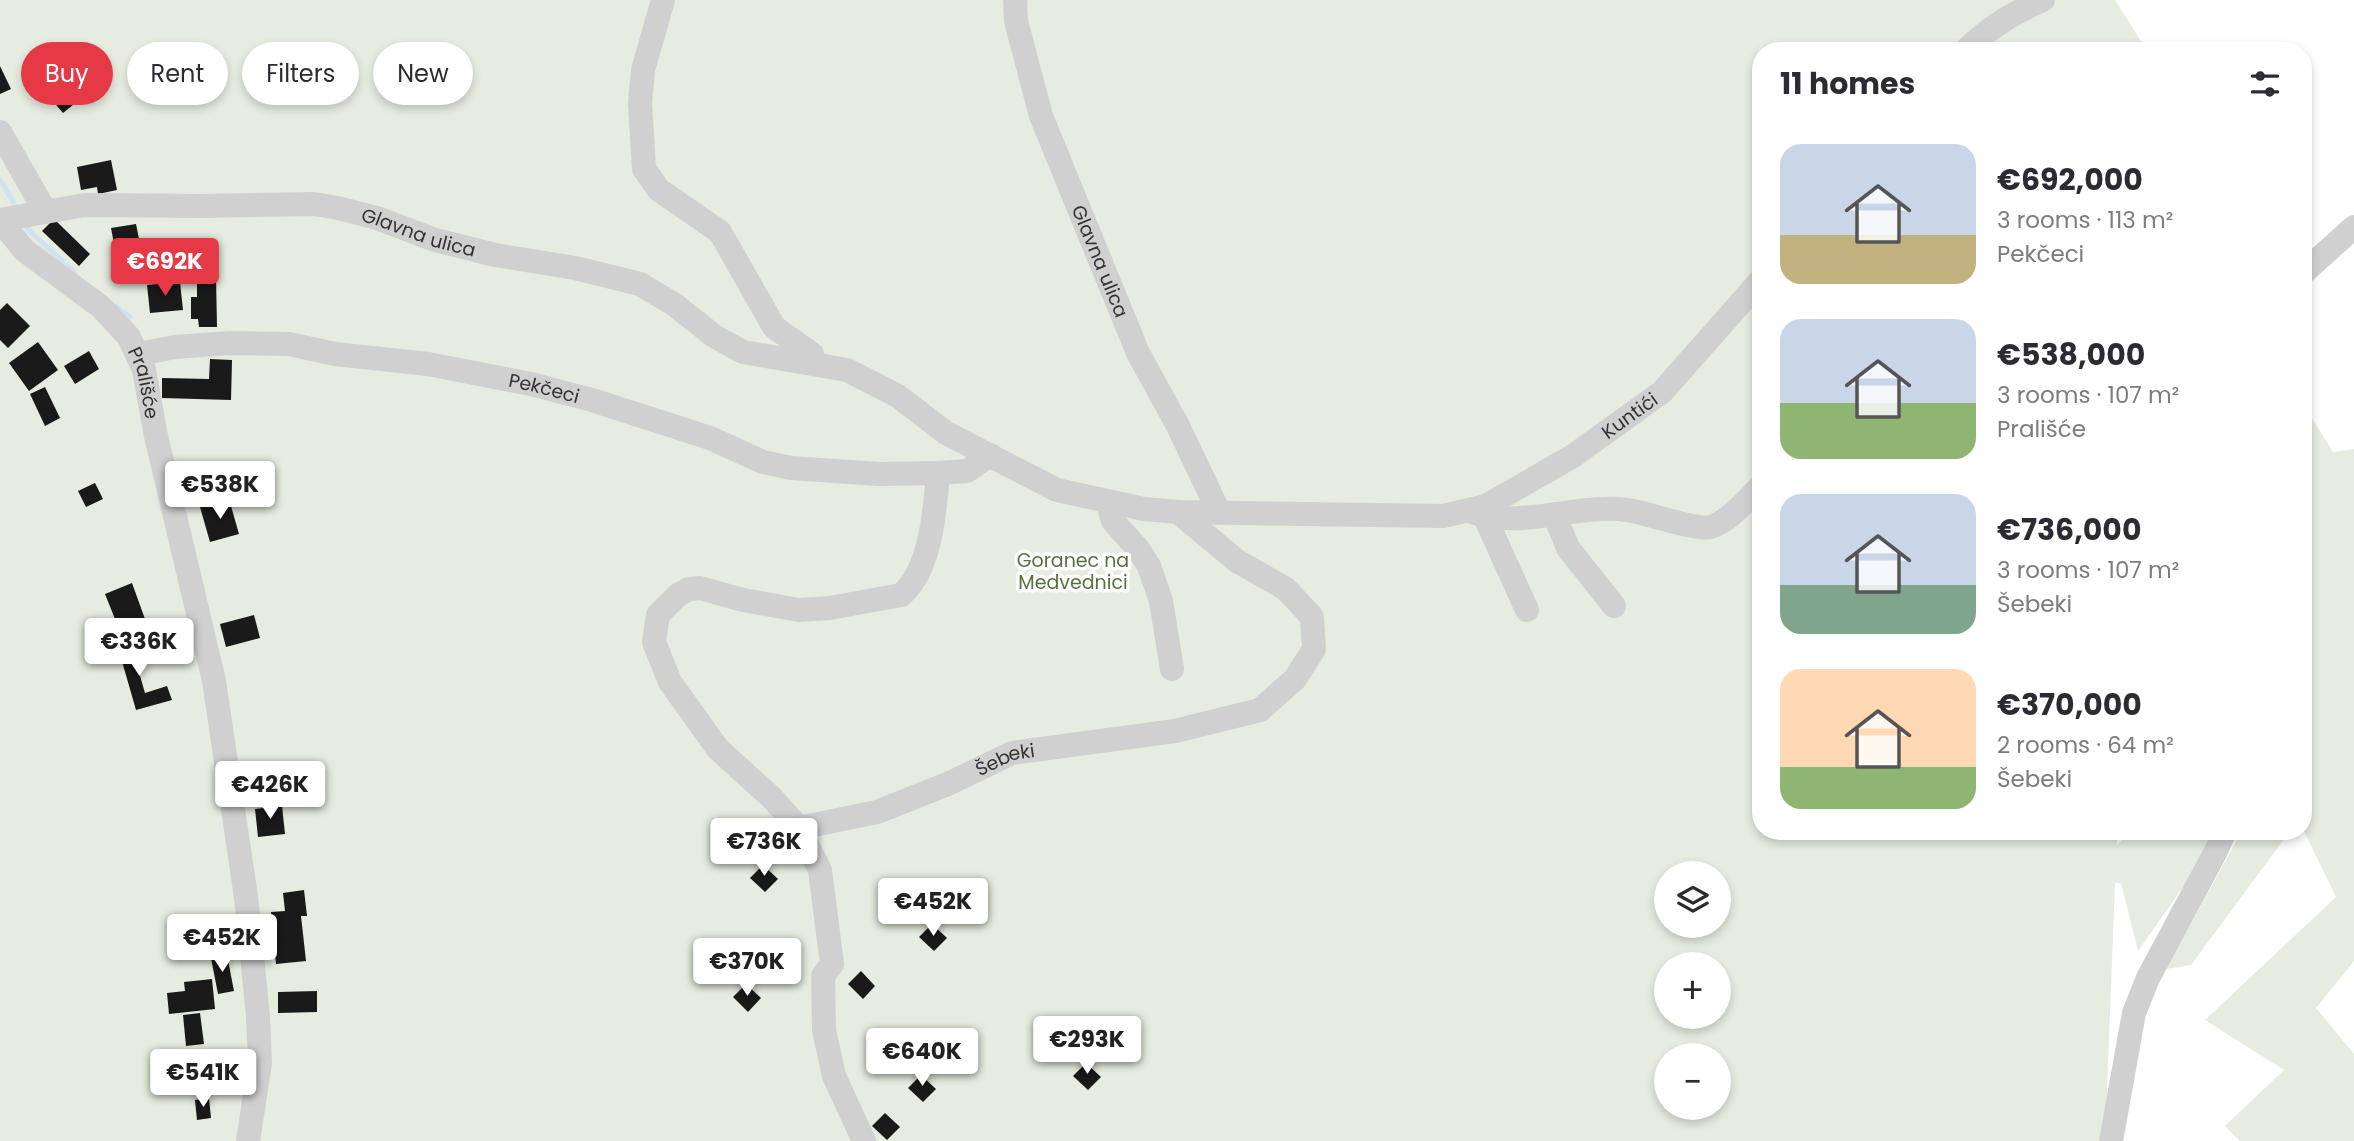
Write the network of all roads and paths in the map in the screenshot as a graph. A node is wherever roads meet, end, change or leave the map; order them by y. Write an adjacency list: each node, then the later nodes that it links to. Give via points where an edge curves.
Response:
1 (663, 0): 11 (street, via 643,70 644,169 659,190 720,232 774,327 812,355)
2 (1015, 0): 17 (street, Glavna ulica, via 1016,21 1041,116 1138,353)
3 (2043, 0): 4 (street)
4 (1976, 42)
5 (0, 132): 6 (street, Prališće)
6 (17, 217): 10 (street, Prališće, via 24,250 101,307); 11 (street, Glavna ulica, via 85,205 338,208 435,240 640,284 743,352)
7 (2354, 227): 8 (street)
8 (2312, 266)
9 (1752, 290): 18 (street, Kuntići, via 1662,392 1573,456)
10 (139, 355): 13 (street, Pekčeci, via 174,347 289,344 428,364 592,400 790,468); 25 (street, Prališće, via 214,681 244,884 260,1063)
11 (813, 363): 12 (street, Glavna ulica, via 847,370 898,396 946,433)
12 (990, 455): 13 (street, Pekčeci, via 967,471); 15 (street, Glavna ulica, via 1057,490)
13 (939, 473): 23 (street, via 922,563 901,595 799,610 689,589 658,615 654,642 670,682 718,750)
14 (1752, 496): 19 (street, Kuntići, via 1725,521 1704,529 1626,509)
15 (1107, 501): 16 (street, Glavna ulica); 22 (street, via 1113,521 1149,566 1161,601)
16 (1178, 512): 17 (street, Kuntići); 23 (street, Šebeki, via 1237,561 1286,589 1311,617 1314,649 1295,680 1260,710 1175,731 1012,753 877,812)
17 (1219, 512): 18 (street, Kuntići)
18 (1477, 514): 19 (street, Kuntići); 21 (street)
19 (1554, 514): 20 (street, via 1568,548)
20 (1614, 606)
21 (1527, 610)
22 (1172, 668)
23 (799, 828): 26 (street, via 820,870 832,964 823,976 824,1030 834,1076)
24 (2220, 840): 27 (street, via 2134,1013)
25 (248, 1141)
26 (864, 1141)
27 (2111, 1141)

